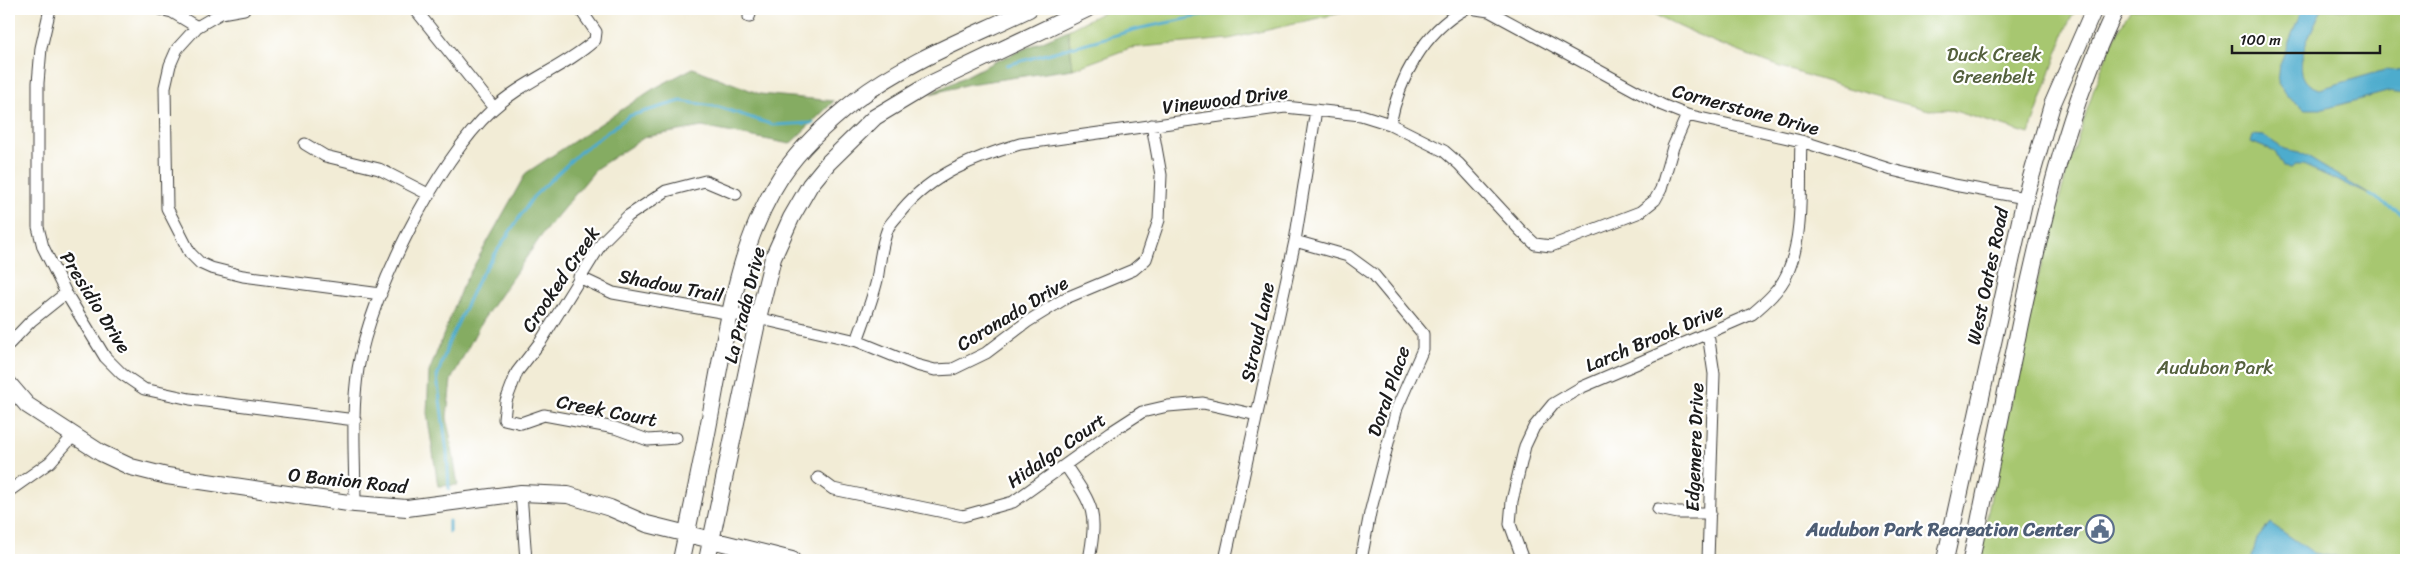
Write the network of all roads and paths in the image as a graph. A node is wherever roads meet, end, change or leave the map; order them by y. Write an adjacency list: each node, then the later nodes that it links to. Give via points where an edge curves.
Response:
1 (50, 9): 28 (street, Presidio Drive, via 40,48 38,83 38,227 43,248)
2 (160, 9): 13 (street, via 172,12)
3 (244, 9): 13 (street, via 221,13)
4 (415, 9): 14 (street)
5 (580, 9): 14 (street, via 596,32 595,40)
6 (1029, 9): 30 (main road, La Prada Drive, via 904,69 869,90 840,112 802,150 782,175 748,244)
7 (1087, 9): 12 (main road, La Prada Drive)
8 (1465, 9): 17 (street, via 1448,18 1419,54 1401,83)
9 (1476, 9): 16 (street, Cornerstone Drive, via 1489,11)
10 (2094, 9): 24 (main road, West Oates Road, via 2052,106)
11 (2116, 9): 21 (main road, via 2095,57)
12 (1070, 13): 31 (main road, La Prada Drive, via 930,84 875,117 854,136 810,186 791,218 773,258)
13 (197, 28): 29 (street, via 177,49 165,87 167,208 190,253 200,263 243,276)
14 (494, 108): 23 (street, via 468,134)
15 (1316, 110): 17 (street, Vinewood Drive, via 1361,115); 18 (street, Vinewood Drive, via 1285,107); 25 (street, Stroud Lane)
16 (1687, 115): 17 (street, Vinewood Drive, via 1655,200 1640,212 1551,246 1535,244 1444,151); 19 (street, Cornerstone Drive)
17 (1390, 124)
18 (1152, 125): 33 (street, Vinewood Drive, via 1020,144 962,164 928,185 889,227); 33 (street, Coronado Drive, via 1161,175 1160,220 1146,259 1133,270 1066,298 986,353 953,368 935,370 916,365)
19 (1801, 141): 24 (street, Cornerstone Drive, via 1892,170); 32 (street, Larch Brook Drive, via 1794,252 1787,275 1770,299 1752,314)
20 (305, 144): 23 (street, via 325,156 379,169)
21 (2056, 170): 24 (main road, via 2042,188); 26 (main road)
22 (736, 194): 27 (street, Crooked Creek, via 704,181 666,191 628,216 603,241)
23 (430, 195): 29 (street)
24 (2024, 198): 26 (main road, via 2035,210 2037,222); 59 (main road, West Oates Road)
25 (1295, 241): 36 (street, Stroud Lane); 56 (street, Doral Place, via 1348,256 1355,261 1374,275 1423,334 1423,349 1397,408)
26 (2032, 271): 60 (main road)
27 (579, 277): 30 (street, Shadow Trail, via 613,293); 37 (street, Crooked Creek, via 541,340 517,372 506,401)
28 (66, 292): 34 (street); 38 (street, Presidio Drive, via 105,357 144,389 190,399)
29 (381, 294): 38 (street, via 358,367)
30 (730, 315): 31 (street, Coronado Drive); 48 (main road, La Prada Drive)
31 (758, 318): 33 (street, Coronado Drive); 49 (main road, La Prada Drive)
32 (1708, 334): 47 (street, Edgemere Drive, via 1714,374); 57 (street, Larch Brook Drive, via 1580,388 1553,404 1534,427 1524,446 1510,524)
33 (857, 341)
34 (9, 344)
35 (9, 384): 39 (main road, O Banion Road, via 27,405)
36 (1256, 415): 41 (street, Hidalgo Court, via 1203,403 1142,412); 55 (street, Stroud Lane)
37 (504, 419): 40 (street, Creek Court, via 521,423 544,415 615,428 648,440)
38 (355, 420): 45 (street)
39 (73, 436): 43 (street, via 50,462); 45 (main road, O Banion Road, via 131,467 167,476)
40 (676, 438)
41 (1066, 466): 42 (street, Hidalgo Court, via 1013,502 963,516 833,489); 54 (street, via 1092,506 1094,531)
42 (818, 478)
43 (9, 491)
44 (521, 493): 45 (main road, O Banion Road, via 407,508); 48 (main road, O Banion Road, via 568,495); 50 (street)
45 (355, 504)
46 (1658, 509): 47 (street)
47 (1710, 513): 58 (street, Edgemere Drive)
48 (686, 535): 49 (main road, O Banion Road); 51 (main road, La Prada Drive)
49 (711, 541): 52 (main road, La Prada Drive); 53 (main road, O Banion Road)
50 (526, 560)
51 (681, 560)
52 (707, 560)
53 (792, 560)
54 (1089, 560)
55 (1225, 560)
56 (1361, 560)
57 (1523, 560)
58 (1708, 560)
59 (1945, 560)
60 (1971, 560)

